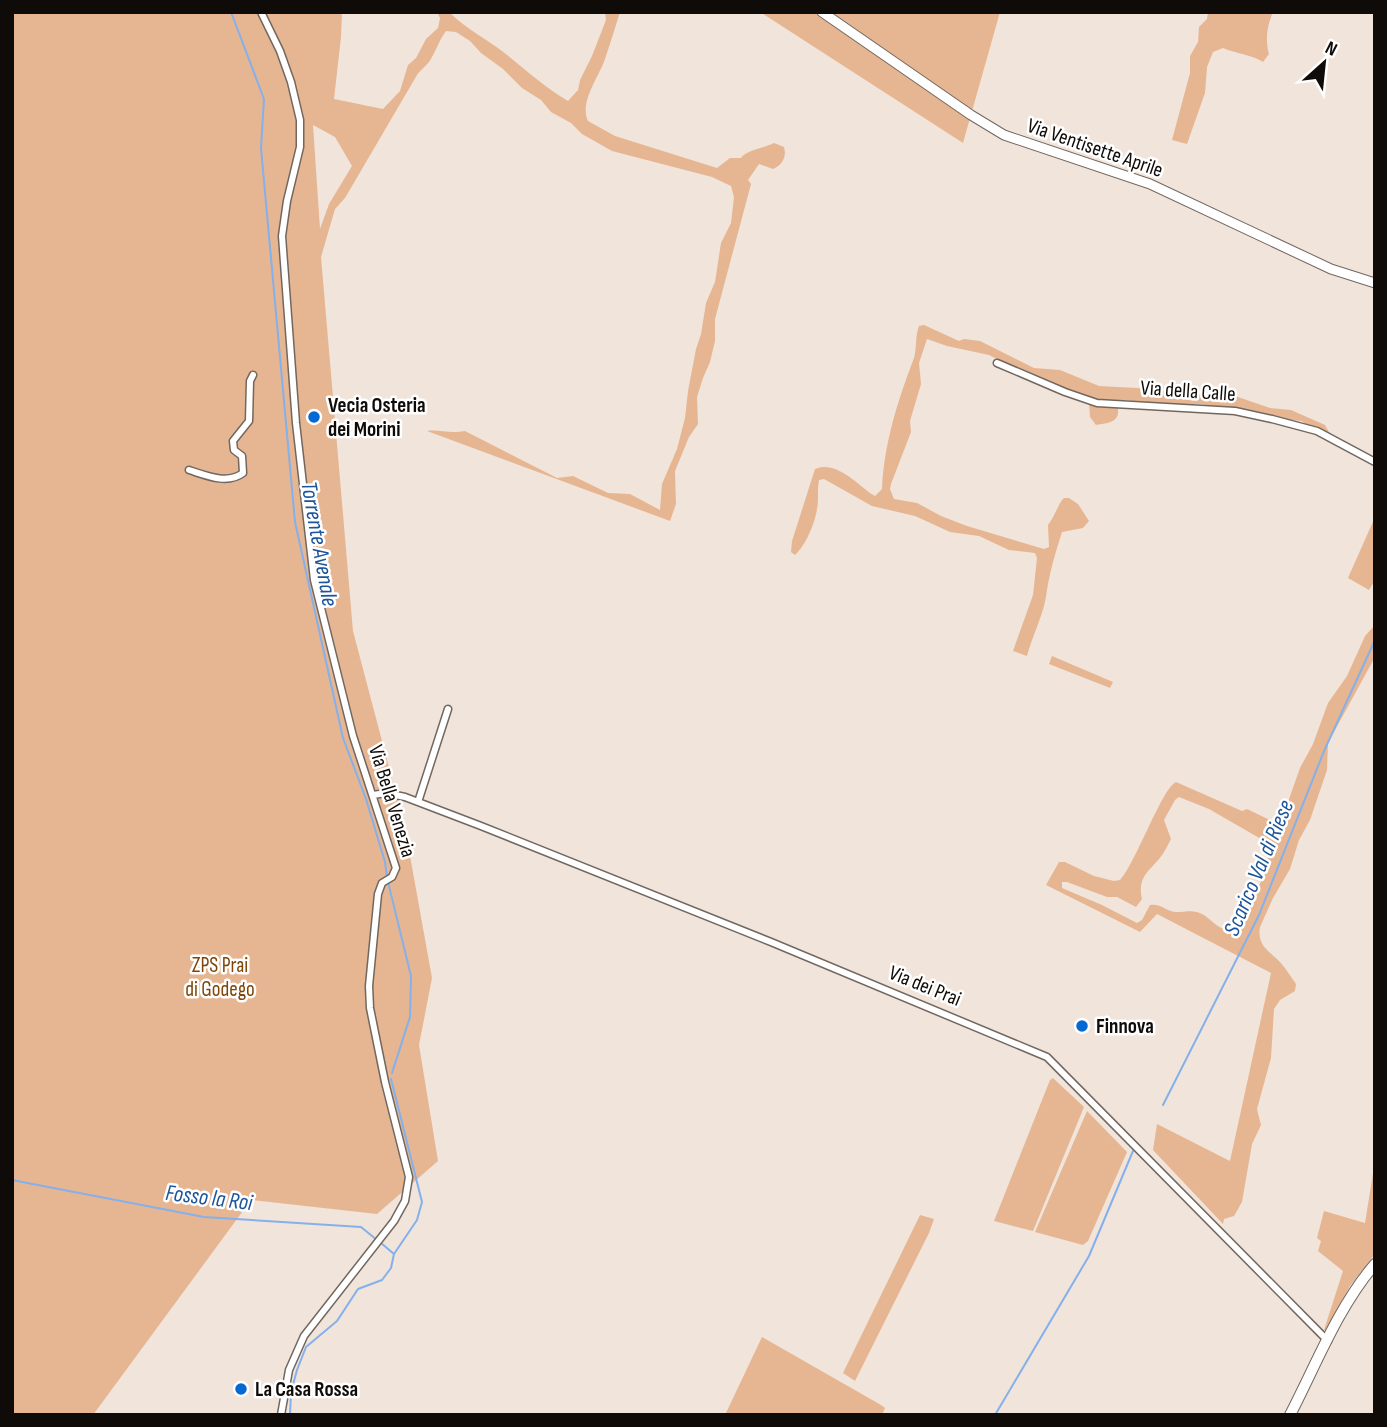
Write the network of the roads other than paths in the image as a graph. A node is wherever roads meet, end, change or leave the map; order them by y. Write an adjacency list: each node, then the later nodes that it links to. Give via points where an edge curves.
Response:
1 (261, 12): 9 (street, Via Bella Venezia, via 284,62 300,120 300,148 282,236 299,458 314,580 353,736)
2 (822, 12): 3 (main road, Via Ventisette Aprile, via 1004,135 1150,184 1331,270)
3 (1375, 283)
4 (997, 363): 6 (street, Via della Calle, via 1097,403 1236,411 1272,419 1317,431)
5 (253, 375): 7 (street, via 249,421 233,441 234,450 242,456 243,473 222,478)
6 (1375, 462)
7 (189, 470)
8 (448, 709): 10 (street)
9 (373, 795): 10 (street, Via dei Prai, via 386,793); 13 (street, Via Bella Venezia, via 396,868 378,894 370,1008 409,1185 401,1209 304,1336 289,1370)
10 (418, 802): 12 (street, Via dei Prai, via 1047,1057)
11 (1375, 1264): 12 (main road)
12 (1328, 1341): 14 (main road)
13 (281, 1415)
14 (1290, 1415)

